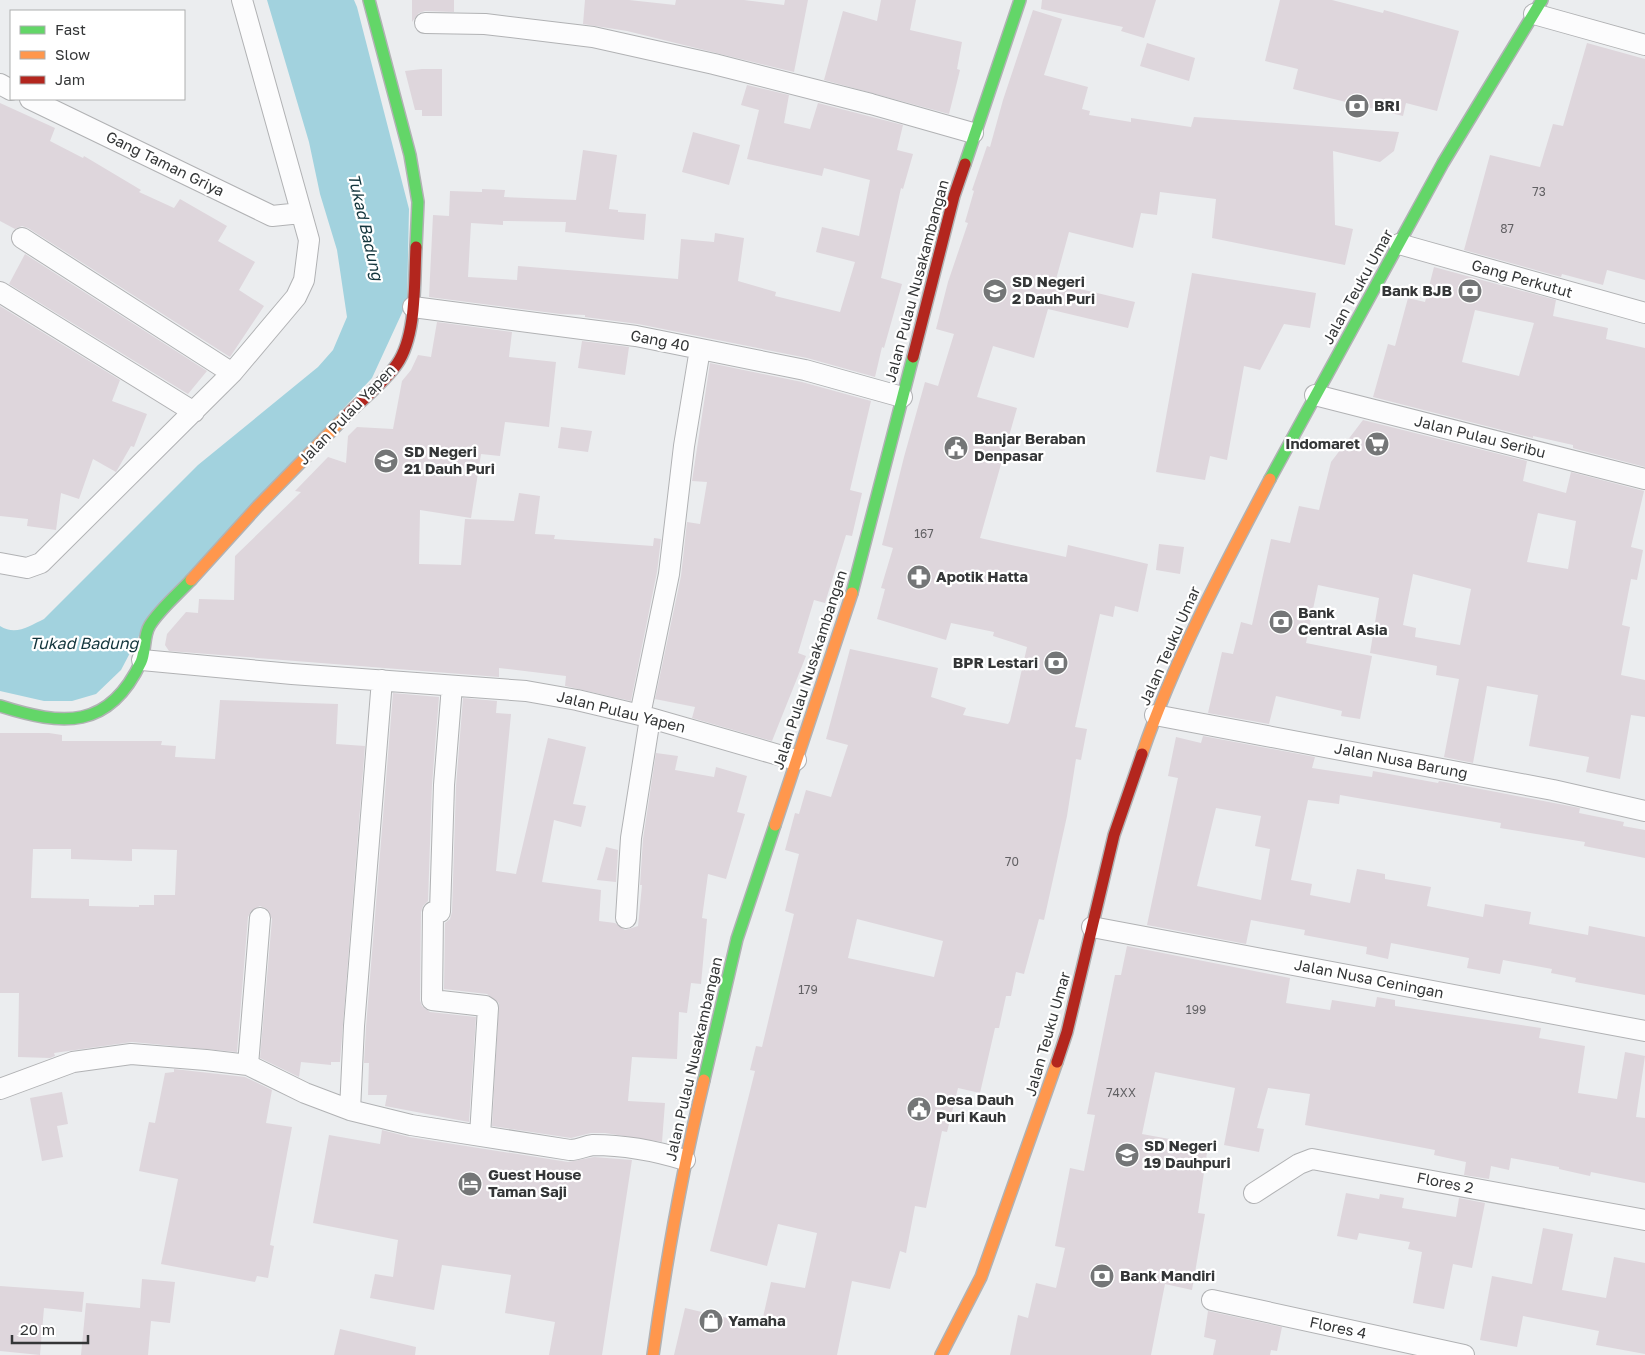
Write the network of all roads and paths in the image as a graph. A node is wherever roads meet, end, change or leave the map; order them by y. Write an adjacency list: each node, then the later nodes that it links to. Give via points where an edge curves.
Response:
1 (242, 0): 9 (street)
2 (369, 0): 13 (street, Jalan Pulau Yapen, via 405,136 418,202)
3 (1020, 0): 8 (street, Jalan Pulau Nusakambangan)
4 (1538, 7): 6 (street); 11 (street, Jalan Teuku Umar, via 1443,163)
5 (425, 23): 8 (street, via 485,24 594,38 733,69)
6 (1645, 45)
7 (32, 100): 9 (street, Gang Taman Griya, via 272,216)
8 (973, 133): 18 (street, Jalan Pulau Nusakambangan)
9 (301, 213): 16 (street, via 309,240 304,280 296,297)
10 (22, 238): 16 (street)
11 (1399, 244): 14 (street, Gang Perkutut); 17 (street, Jalan Teuku Umar)
12 (0, 292): 19 (street)
13 (413, 306): 15 (street, Gang 40, via 636,336); 22 (street, Jalan Pulau Yapen, via 408,338 397,364 258,506 149,626)
14 (1645, 313)
15 (700, 349): 18 (street, Gang 40, via 805,370); 27 (street, via 684,446 669,574)
16 (232, 372): 19 (street)
17 (1315, 395): 20 (street, Jalan Pulau Seribu); 26 (street, Jalan Teuku Umar, via 1221,571)
18 (902, 397): 28 (street, Jalan Pulau Nusakambangan, via 856,582)
19 (194, 412): 21 (street, via 41,563 27,568)
20 (1645, 479)
21 (0, 563)
22 (142, 660): 23 (street, Jalan Pulau Yapen); 25 (street, Jalan Pulau Yapen, via 129,684 109,706 89,717 68,720 25,714)
23 (382, 680): 24 (street, Jalan Pulau Yapen); 36 (street)
24 (452, 686): 27 (street, Jalan Pulau Yapen, via 526,691); 37 (street, via 444,785 440,912 433,912 432,1000 488,1008)
25 (0, 706)
26 (1155, 715): 29 (street, Jalan Nusa Barung, via 1553,790); 32 (street, Jalan Teuku Umar, via 1114,836)
27 (645, 716): 28 (street, Jalan Pulau Yapen); 31 (street, via 631,838)
28 (796, 760): 38 (street, Jalan Pulau Nusakambangan, via 737,939)
29 (1645, 811)
30 (260, 918): 34 (street)
31 (626, 918)
32 (1092, 927): 33 (street, Jalan Nusa Ceningan); 43 (street, Jalan Teuku Umar, via 1067,1032 1037,1124 981,1277)
33 (1645, 1031)
34 (248, 1065): 35 (street, via 131,1054 73,1062); 36 (street, via 305,1093)
35 (0, 1089)
36 (350, 1110): 37 (street, via 412,1125)
37 (480, 1135): 38 (street, via 579,1150 592,1145 642,1150)
38 (686, 1160): 42 (street, Jalan Pulau Nusakambangan, via 664,1275)
39 (1254, 1193): 40 (street, Flores 2, via 1312,1159)
40 (1645, 1220)
41 (1212, 1300): 44 (street, Flores 4)
42 (653, 1355)
43 (942, 1355)
44 (1464, 1355)

